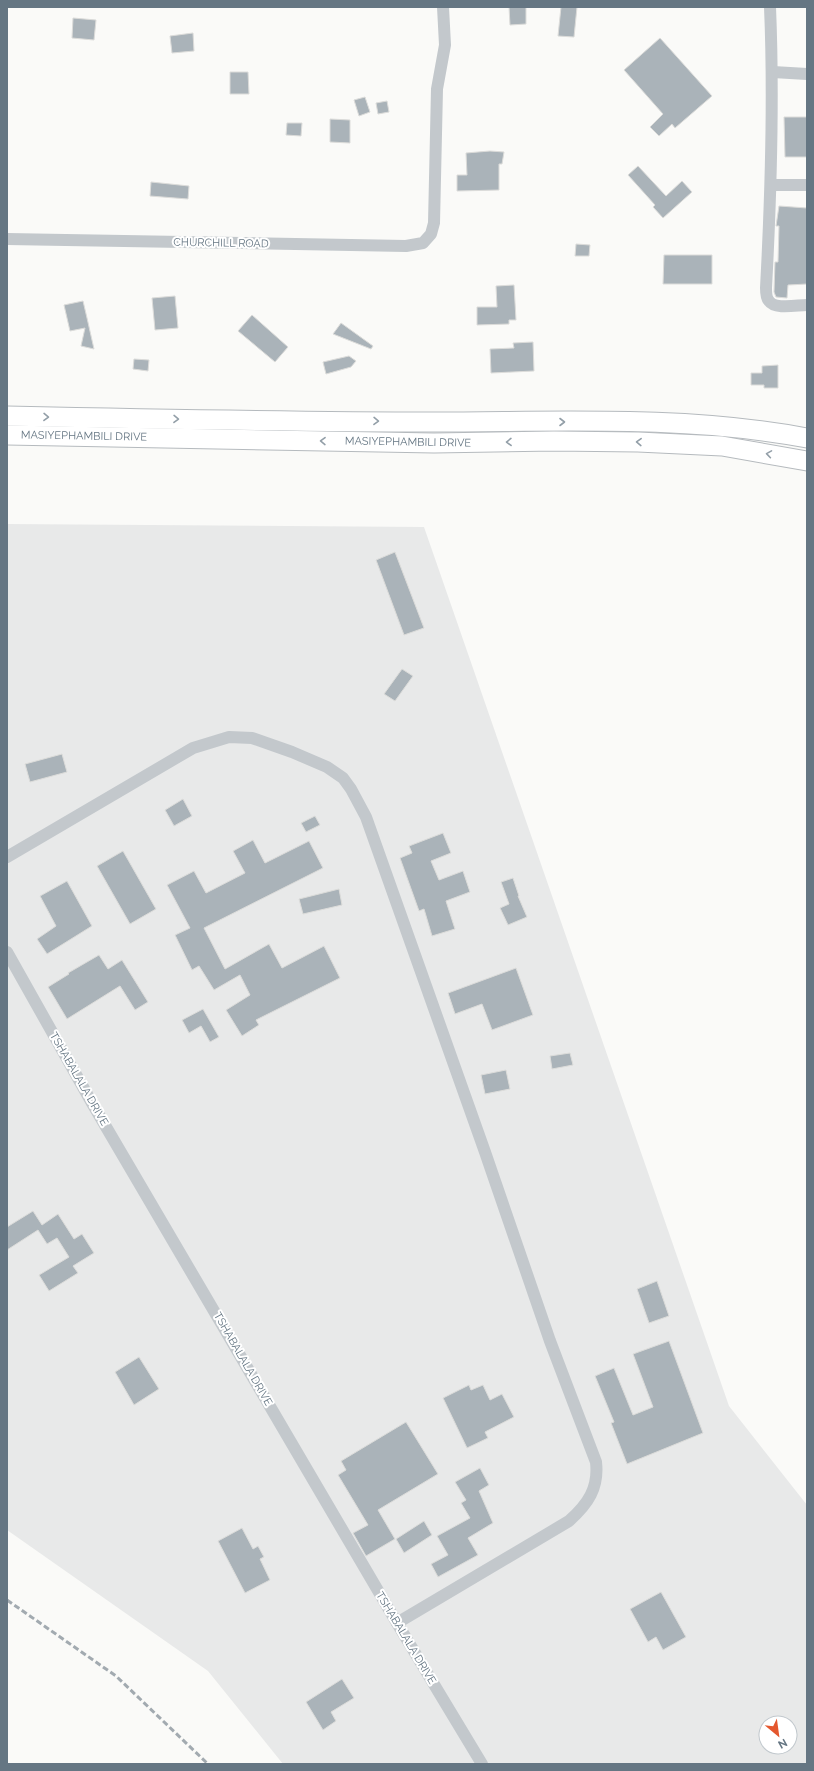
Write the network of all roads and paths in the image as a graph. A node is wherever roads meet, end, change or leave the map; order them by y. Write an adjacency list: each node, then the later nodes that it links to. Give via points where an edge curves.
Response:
1 (442, 7): 7 (street, CHURCHILL ROAD, via 445,45 437,89 434,223 423,243 406,246)
2 (770, 7): 3 (street)
3 (773, 72): 4 (street); 5 (street)
4 (807, 74)
5 (772, 185): 6 (street); 8 (street, via 767,296 773,305)
6 (807, 186)
7 (7, 239)
8 (807, 305)
9 (7, 416): 11 (main road, MASIYEPHAMBILI DRIVE, one-way to 11, via 425,422 637,422 722,427)
10 (7, 435): 12 (main road, MASIYEPHAMBILI DRIVE, one-way to 10, via 722,446 638,442 434,443)
11 (807, 438)
12 (807, 461)
13 (7, 857): 15 (street, via 193,748 229,737 252,738 327,767 342,778 351,789 366,817 486,1152 550,1341 596,1462 597,1475 591,1496 583,1509 569,1521)
14 (7, 952): 15 (street, TSHABALALA DRIVE)
15 (397, 1623): 16 (street, TSHABALALA DRIVE)
16 (482, 1764)

